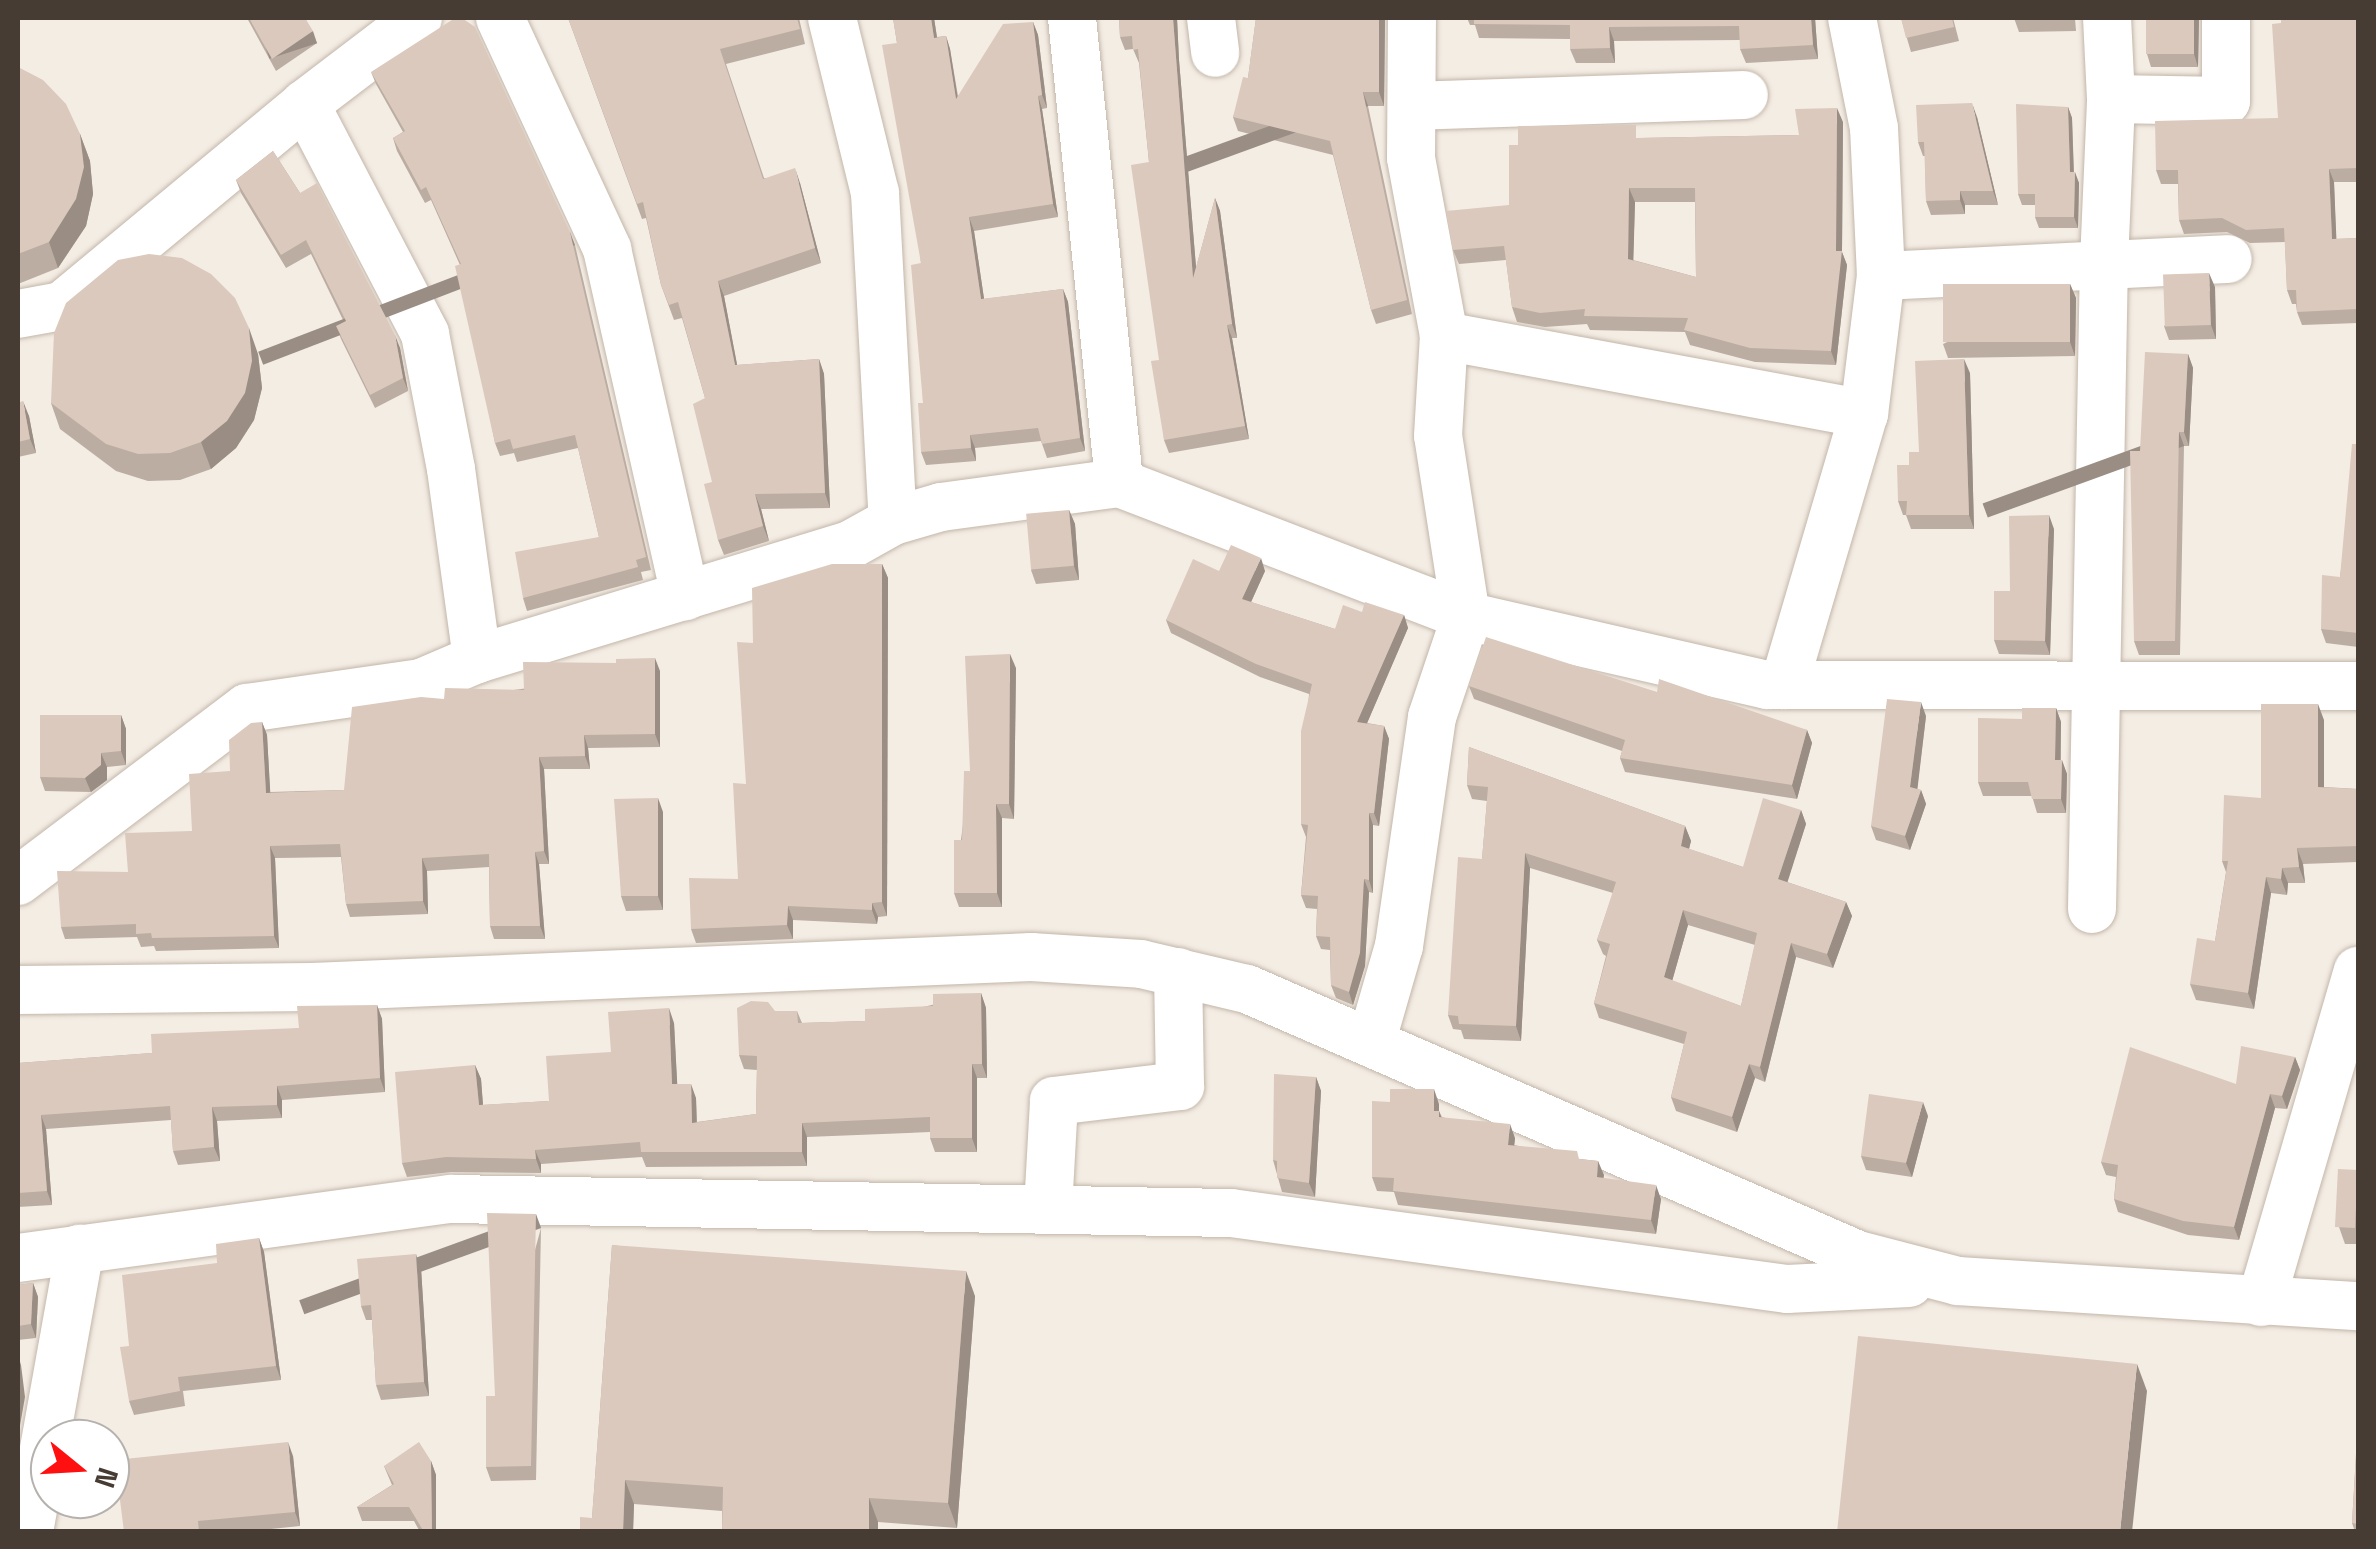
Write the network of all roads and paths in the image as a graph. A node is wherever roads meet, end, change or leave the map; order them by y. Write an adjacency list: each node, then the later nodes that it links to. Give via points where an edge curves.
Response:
1 (418, 18): 11 (street)
2 (500, 18): 21 (street, via 606,249)
3 (832, 18): 20 (street, via 874,193)
4 (1072, 18): 19 (street)
5 (1412, 18): 12 (street)
6 (1852, 18): 15 (street, via 1874,128)
7 (2108, 18): 10 (street)
8 (2226, 18): 10 (street, via 2226,101)
9 (1744, 95): 12 (street)
10 (2112, 99): 14 (street)
11 (305, 104): 16 (street, via 62,306); 23 (street, via 426,334)
12 (1412, 106): 17 (street, via 1410,158)
13 (2228, 259): 14 (street)
14 (2104, 262): 15 (street); 26 (street)
15 (1881, 276): 18 (street)
16 (18, 314)
17 (1444, 336): 18 (street); 22 (street, via 1438,436)
18 (1864, 414): 24 (street)
19 (1119, 483): 20 (street, via 941,507); 22 (street)
20 (892, 521): 21 (street, via 850,545)
21 (685, 596): 23 (street)
22 (1466, 616): 24 (street); 32 (street, via 1432,717 1399,946)
23 (477, 659): 27 (street, via 421,682 246,708)
24 (1784, 685): 26 (street)
25 (2358, 686): 26 (street)
26 (2097, 687): 28 (street)
27 (18, 881)
28 (2092, 909)
29 (2358, 971): 37 (street)
30 (1178, 972): 31 (street, via 1031,957 312,987); 32 (street, via 1247,988); 33 (street, via 1180,1086 1054,1101)
31 (18, 990)
32 (1371, 1043): 36 (street, via 1858,1255)
33 (1048, 1209): 34 (street, via 451,1198); 36 (street, via 1231,1213 1787,1289)
34 (80, 1249): 35 (street); 39 (street)
35 (18, 1258)
36 (1958, 1281): 37 (street)
37 (2261, 1302): 38 (street)
38 (2358, 1306)
39 (29, 1532)

